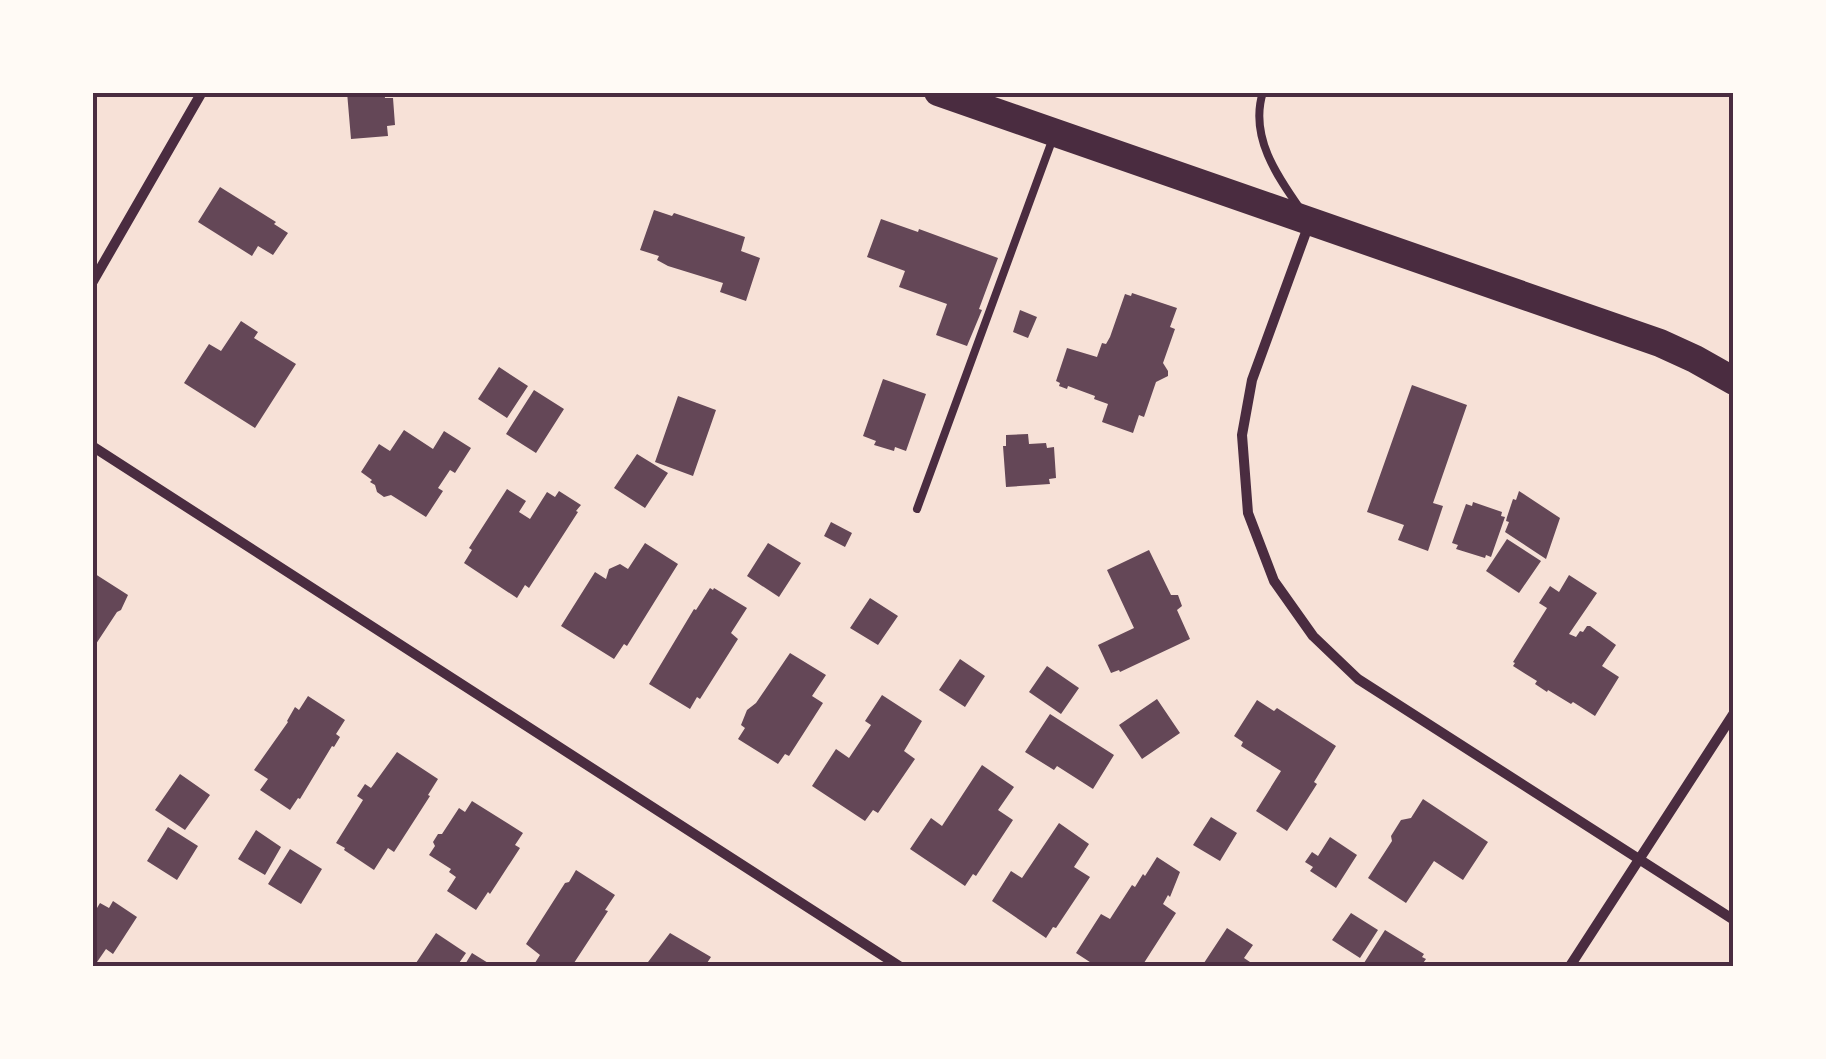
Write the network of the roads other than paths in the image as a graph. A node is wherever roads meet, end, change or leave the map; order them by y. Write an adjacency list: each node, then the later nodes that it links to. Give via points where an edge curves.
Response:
1 (202, 92): 6 (street)
2 (938, 92): 4 (highway)
3 (1264, 92): 5 (lane, via 1258,125 1266,150)
4 (1055, 134): 5 (highway); 9 (lane)
5 (1310, 222): 7 (highway, via 1660,343); 11 (street, via 1252,380 1242,435 1248,513 1274,581 1313,636 1358,679)
6 (92, 282)
7 (1734, 381)
8 (92, 446): 13 (street)
9 (918, 509)
10 (1734, 713): 11 (street)
11 (1639, 859): 12 (street); 14 (street)
12 (1734, 920)
13 (899, 966)
14 (1570, 966)

